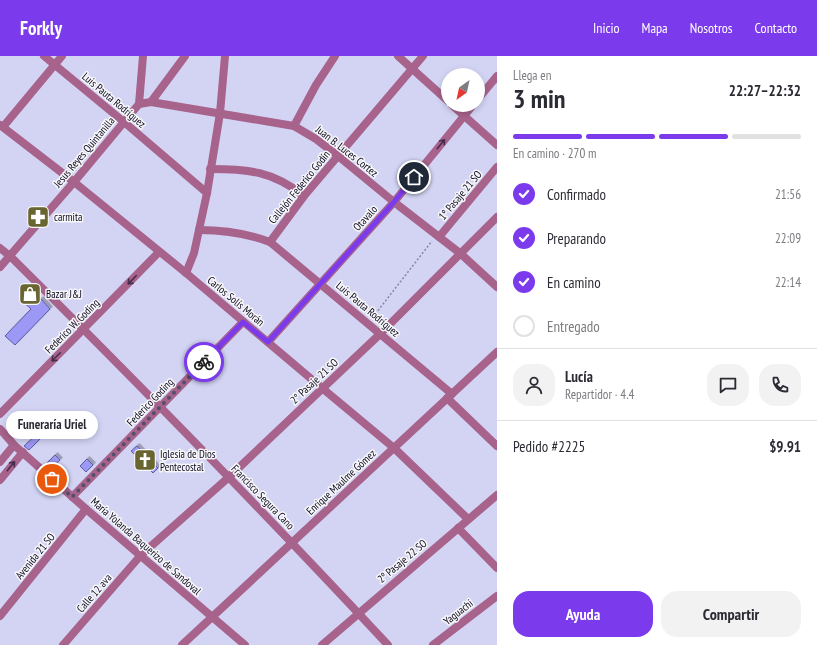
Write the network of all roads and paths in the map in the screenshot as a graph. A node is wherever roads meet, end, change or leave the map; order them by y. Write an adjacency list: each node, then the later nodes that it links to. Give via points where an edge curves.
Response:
1 (44, 56): 9 (street, Luis Pauta Rodríguez)
2 (62, 56): 9 (street)
3 (143, 56): 15 (street)
4 (185, 56): 14 (street)
5 (226, 56): 18 (street)
6 (335, 56): 22 (street)
7 (398, 56): 10 (street)
8 (423, 56): 10 (street, Callejón Federico Godín)
9 (54, 65): 20 (street, Luis Pauta Rodríguez); 21 (street)
10 (412, 69): 13 (street); 24 (street, Callejón Federico Godín)
11 (497, 76): 12 (street)
12 (485, 91)
13 (441, 95)
14 (151, 102): 15 (street); 18 (street, Juan B. Luces Cortez)
15 (139, 104): 20 (street, Jesus Reyes Quintanilla)
16 (460, 112): 19 (street)
17 (467, 112): 19 (street, Otavalo)
18 (220, 113): 22 (street, Juan B. Luces Cortez); 26 (street)
19 (464, 115): 23 (street); 30 (street, Otavalo, one-way to 19)
20 (124, 122): 27 (street, Jesus Reyes Quintanilla); 28 (street, Luis Pauta Rodríguez)
21 (1, 126): 27 (street, Carlos Solís Morán)
22 (294, 126): 24 (street, Juan B. Luces Cortez)
23 (497, 145)
24 (338, 156): 29 (street, Callejón Federico Godín); 30 (street, Juan B. Luces Cortez)
25 (497, 167): 33 (street, 1º Pasaje 21 SO)
26 (210, 169): 28 (street); 29 (street, via 260,172 292,186)
27 (74, 182): 36 (street, Carlos Solís Morán); 38 (street, Jesus Reyes Quintanilla)
28 (207, 193): 32 (street)
29 (304, 196): 34 (street, Callejón Federico Godín)
30 (394, 202): 33 (street, Juan B. Luces Cortez); 41 (street, Otavalo)
31 (497, 217): 37 (street, 2° Pasaje 21 SO)
32 (199, 230): 34 (street, Luis Pauta Rodríguez, via 238,232); 40 (street)
33 (438, 236): 37 (street, Juan B. Luces Cortez); 44 (path)
34 (270, 242): 41 (street, Luis Pauta Rodríguez)
35 (0, 248): 38 (street, Francisco Segura Cano)
36 (159, 252): 40 (street, Carlos Solís Morán); 45 (street, Federico W. Goding, one-way to 45)
37 (461, 254): 42 (street, Juan B. Luces Cortez); 46 (street, 2° Pasaje 21 SO)
38 (10, 256): 39 (street, Jesus Reyes Quintanilla); 45 (street, Francisco Segura Cano)
39 (0, 267)
40 (186, 273): 43 (street, Carlos Solís Morán)
41 (321, 284): 44 (street, Luis Pauta Rodríguez); 47 (street, Otavalo)
42 (497, 287)
43 (243, 322): 47 (street, Carlos Solís Morán); 51 (street, Federico Goding)
44 (368, 323): 46 (street, Luis Pauta Rodríguez)
45 (84, 330): 51 (street, Francisco Segura Cano); 52 (street, Federico W. Goding, one-way to 52)
46 (380, 334): 49 (street, 2° Pasaje 21 SO); 50 (street, Luis Pauta Rodríguez)
47 (268, 342): 49 (street, Carlos Solís Morán)
48 (497, 352): 50 (street, Enrique Maulme Gómez)
49 (322, 388): 56 (street, Carlos Solís Morán); 59 (street, 2° Pasaje 21 SO)
50 (450, 396): 55 (street, Luis Pauta Rodríguez); 56 (street, Enrique Maulme Gómez)
51 (160, 408): 59 (street, Francisco Segura Cano); 62 (street, Federico Goding)
52 (0, 414)
53 (0, 429): 54 (street, María Yolanda Baquerizo de Sandoval)
54 (14, 445): 57 (street, María Yolanda Baquerizo de Sandoval); 58 (street)
55 (497, 446)
56 (394, 448): 64 (street, Carlos Solís Morán); 66 (street, Enrique Maulme Gómez)
57 (23, 452): 60 (street, one-way to 57); 62 (street, María Yolanda Baquerizo de Sandoval)
58 (0, 462)
59 (229, 477): 66 (street, Francisco Segura Cano); 67 (street, 2° Pasaje 21 SO)
60 (0, 480)
61 (497, 495): 64 (street, 2º Pasaje 22 SO)
62 (72, 497): 63 (street, María Yolanda Baquerizo de Sandoval)
63 (86, 509): 67 (street, María Yolanda Baquerizo de Sandoval); 71 (street, Avenida 21 SO)
64 (468, 519): 65 (street, 2º Pasaje 22 SO)
65 (458, 528): 68 (street); 70 (street, 2º Pasaje 22 SO)
66 (292, 543): 70 (street, Francisco Segura Cano); 72 (street, Enrique Maulme Gómez)
67 (141, 555): 72 (street, María Yolanda Baquerizo de Sandoval); 73 (street, Calle 12 ava)
68 (497, 568)
69 (497, 596): 78 (street, Yaguachi)
70 (358, 613): 76 (street, 2º Pasaje 22 SO); 77 (street, Francisco Segura Cano)
71 (0, 616)
72 (212, 617): 74 (street, Enrique Maulme Gómez); 75 (street, María Yolanda Baquerizo de Sandoval)
73 (63, 645)
74 (182, 645)
75 (245, 645)
76 (322, 645)
77 (388, 645)
78 (433, 645)

